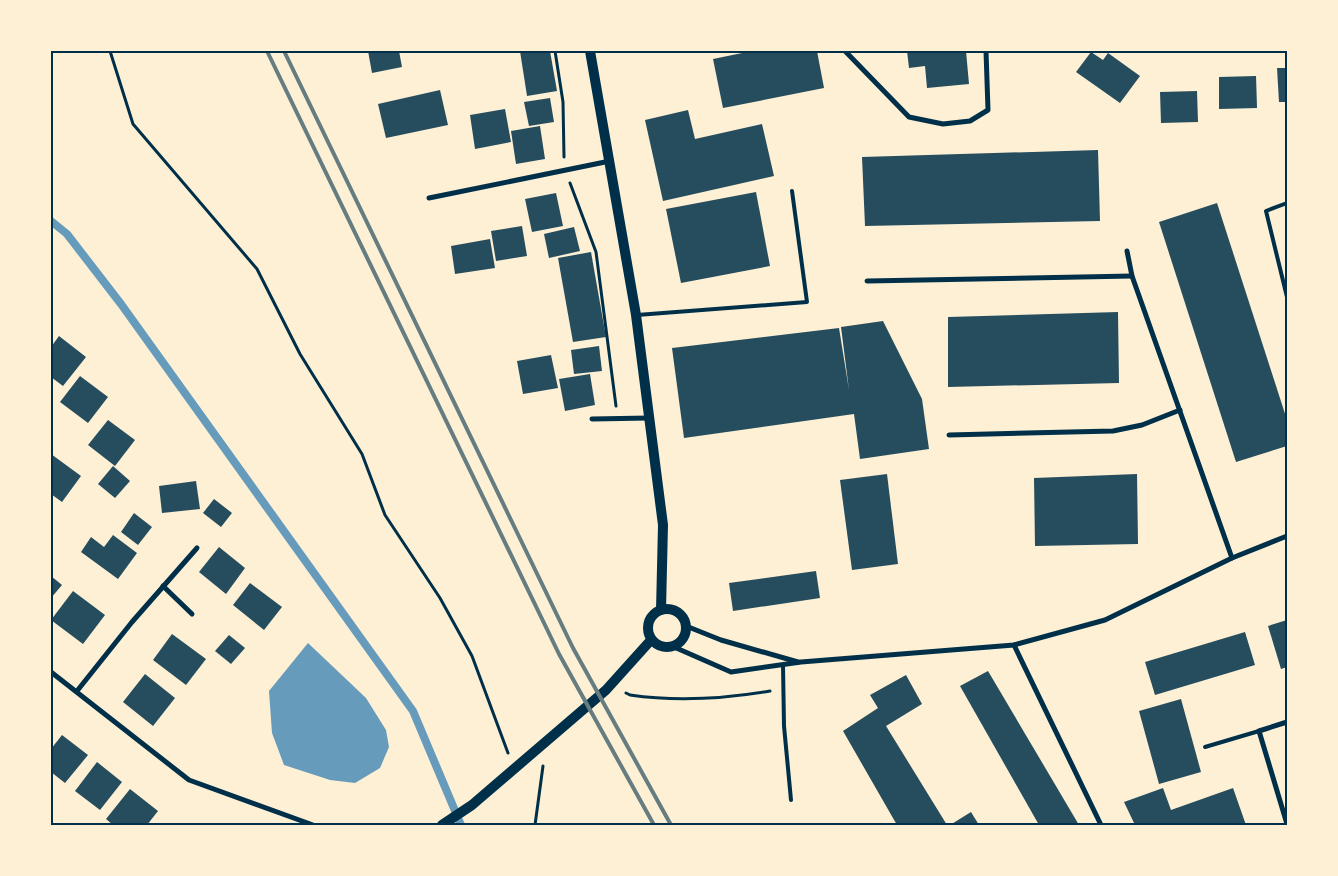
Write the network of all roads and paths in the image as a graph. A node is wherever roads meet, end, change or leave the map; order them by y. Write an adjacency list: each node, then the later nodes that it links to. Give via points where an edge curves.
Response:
1 (110, 51): 41 (path, via 133,124 257,268 300,354 362,454 386,515 440,598 472,656)
2 (555, 51): 7 (path, via 563,102)
3 (590, 51): 6 (main road)
4 (845, 51): 5 (street, via 909,118 943,124 970,121 988,110)
5 (986, 51)
6 (610, 161): 7 (street); 15 (main road)
7 (566, 170): 9 (street); 19 (path, via 596,252)
8 (792, 191): 15 (lane, via 807,302)
9 (429, 198)
10 (1287, 203): 14 (lane, via 1266,211)
11 (1127, 250): 12 (street)
12 (1132, 276): 13 (street); 16 (street)
13 (868, 281)
14 (1287, 297)
15 (636, 315): 17 (main road)
16 (1180, 410): 20 (street, via 1142,425 1113,431); 23 (street)
17 (648, 418): 19 (street); 25 (main road, via 663,525)
18 (592, 419): 19 (street)
19 (618, 419)
20 (949, 435)
21 (1287, 536): 23 (street)
22 (197, 548): 24 (street)
23 (1232, 558): 29 (street, via 1105,620)
24 (163, 586): 26 (street); 36 (street)
25 (660, 610): 27 (main road, via 680,614); 28 (main road, via 648,624)
26 (192, 614)
27 (686, 626): 30 (main road, via 684,638); 31 (street, via 721,640)
28 (651, 640): 30 (main road, via 664,648); 34 (main road)
29 (1014, 645): 31 (street); 48 (street)
30 (674, 647): 32 (street, via 731,672)
31 (800, 662): 32 (street)
32 (783, 665): 35 (lane)
33 (51, 672): 36 (street)
34 (611, 684): 35 (path, via 630,695 674,700 728,699); 39 (main road)
35 (783, 689): 42 (lane)
36 (77, 691): 43 (street, via 189,780)
37 (1287, 722): 38 (street)
38 (1259, 731): 40 (lane); 44 (street)
39 (547, 741): 41 (main road); 47 (path)
40 (1205, 747)
41 (513, 768): 46 (main road, via 472,805)
42 (791, 800)
43 (296, 822): 45 (street)
44 (1287, 824)
45 (313, 825)
46 (442, 825)
47 (534, 825)
48 (1101, 825)

